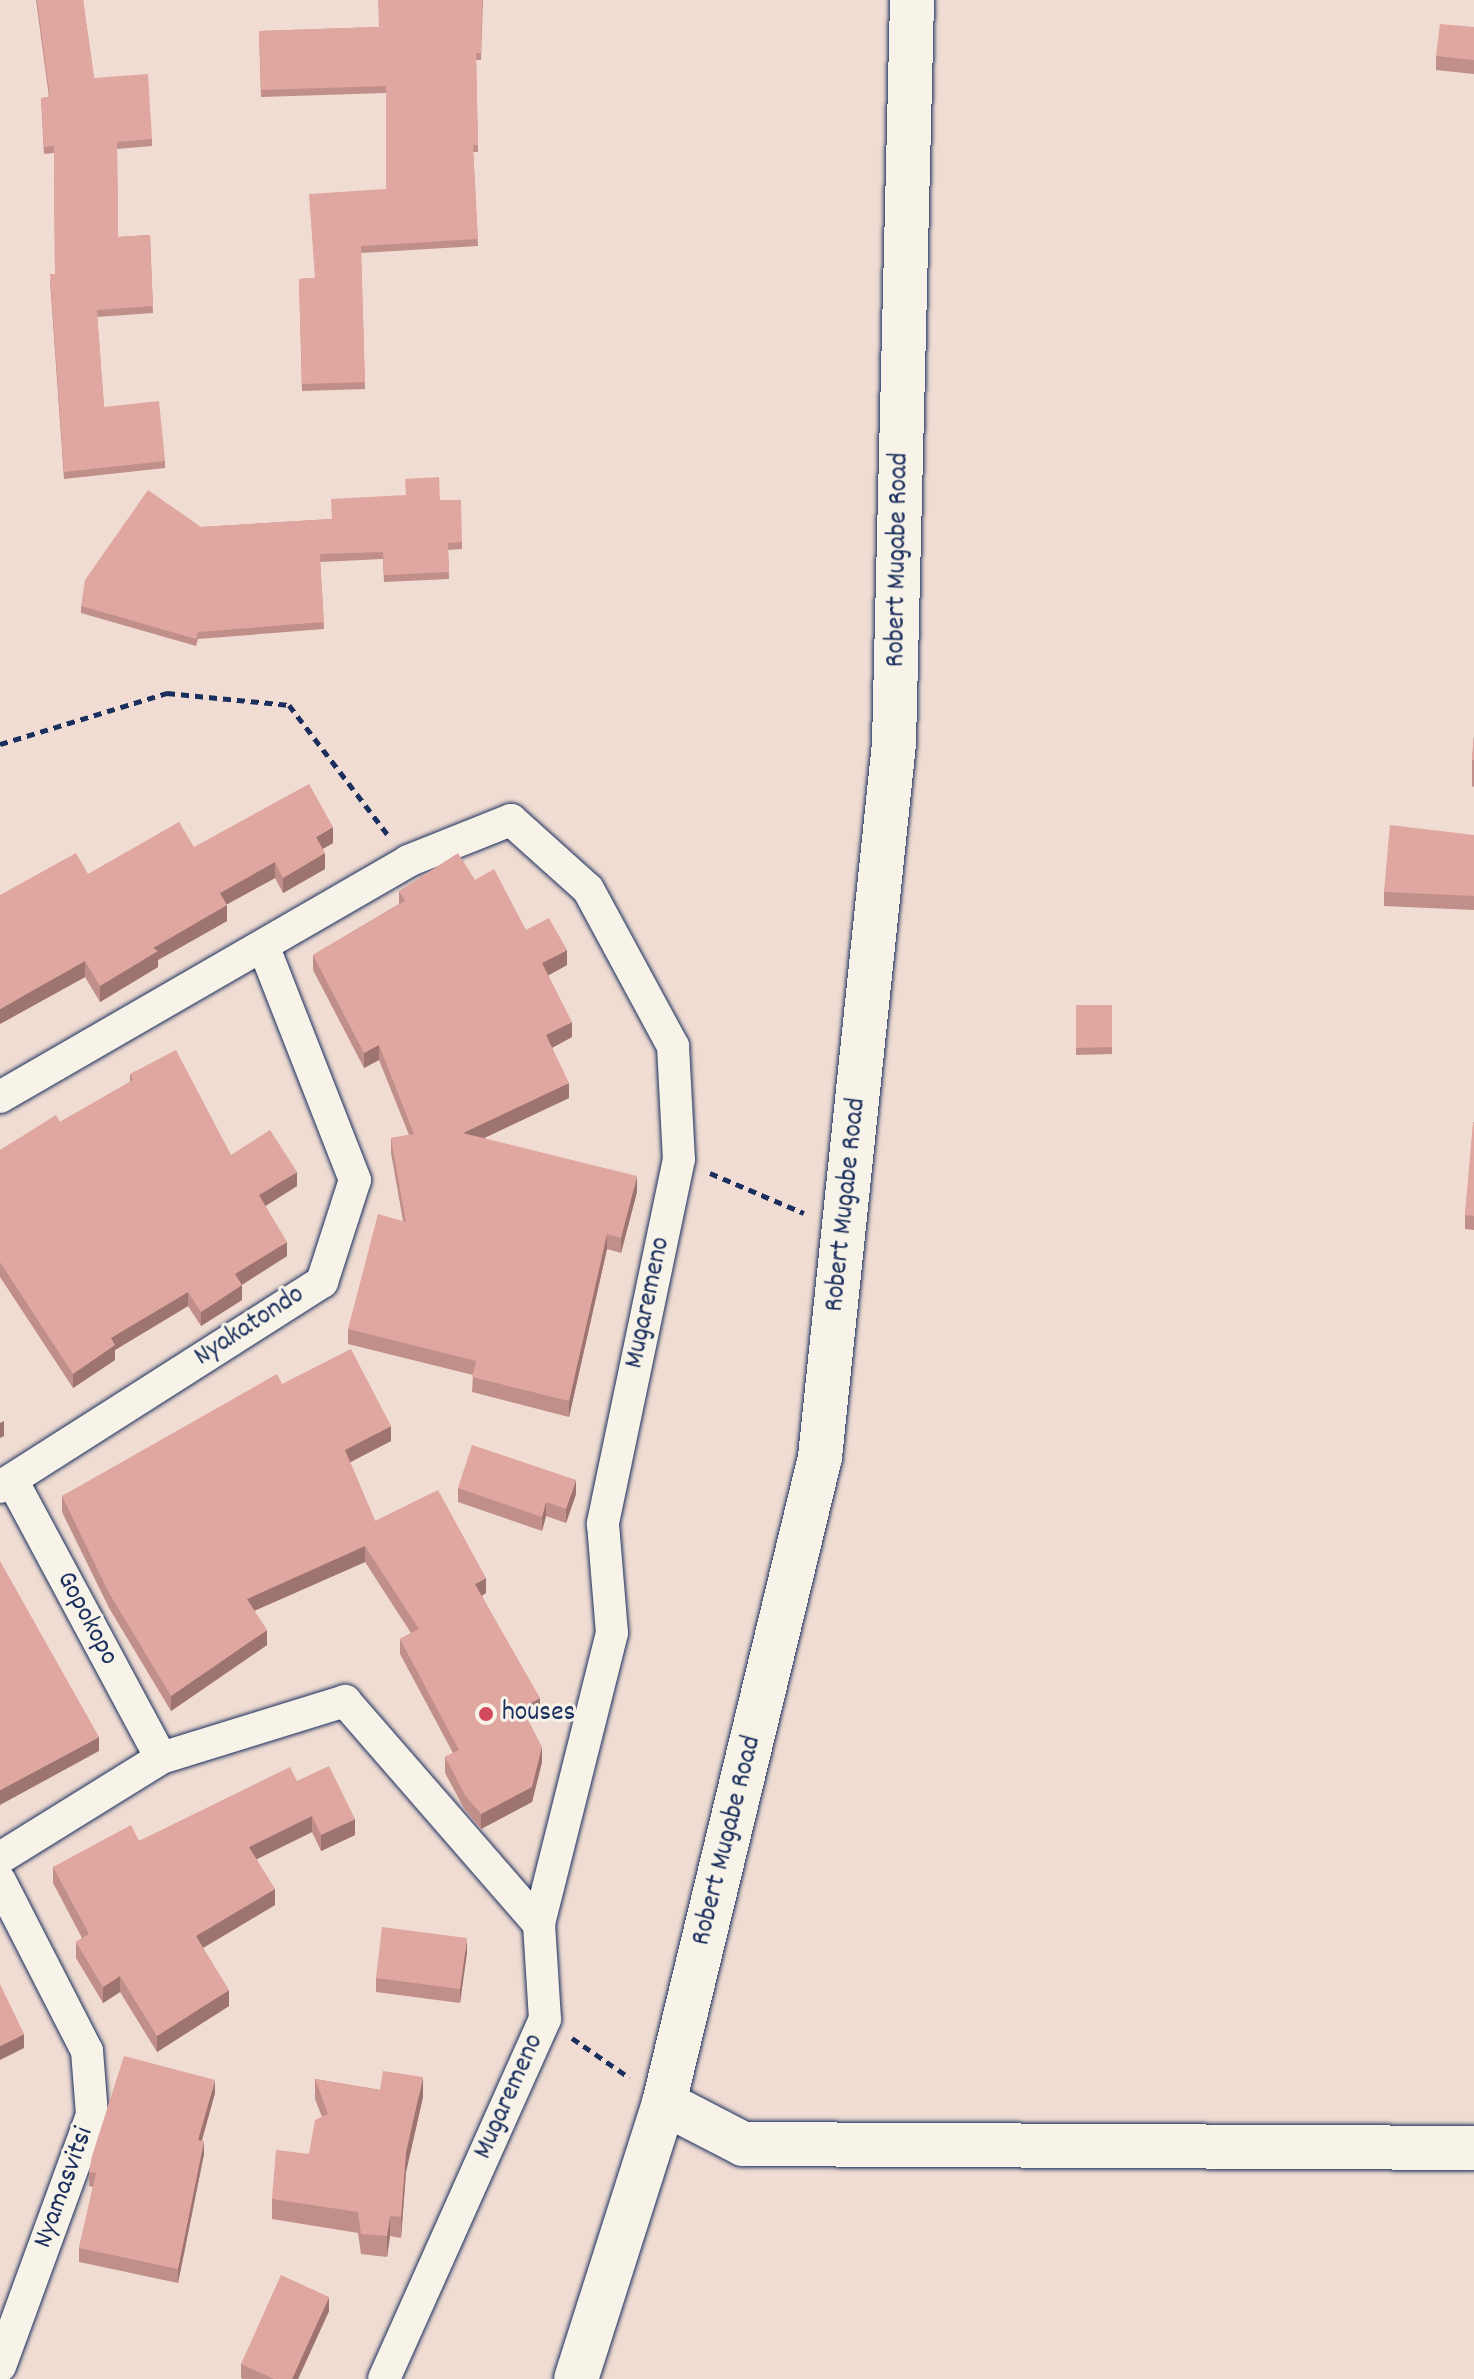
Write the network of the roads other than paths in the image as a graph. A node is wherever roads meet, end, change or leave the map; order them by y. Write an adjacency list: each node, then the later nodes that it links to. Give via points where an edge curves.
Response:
1 (912, 0): 9 (main road, Robert Mugabe Road, via 894,743 820,1457)
2 (264, 948): 3 (street, Mugaremeno); 4 (street, Nyakatondo, via 355,1180 322,1282); 8 (street, Mugaremeno, via 408,861 511,820 588,889 673,1046 679,1159 603,1524 612,1633)
3 (0, 1097)
4 (6, 1484): 5 (street, Gopokopo)
5 (161, 1758): 6 (street); 8 (street, via 345,1701)
6 (0, 1858)
7 (0, 1881): 11 (street, Nyamasvitsi, via 87,2051 92,2115)
8 (539, 1924): 12 (street, Mugaremeno, via 545,2019)
9 (664, 2103): 10 (main road, via 743,2144); 13 (main road, Robert Mugabe Road)
10 (1474, 2148)
11 (0, 2366)
12 (384, 2379)
13 (576, 2379)

